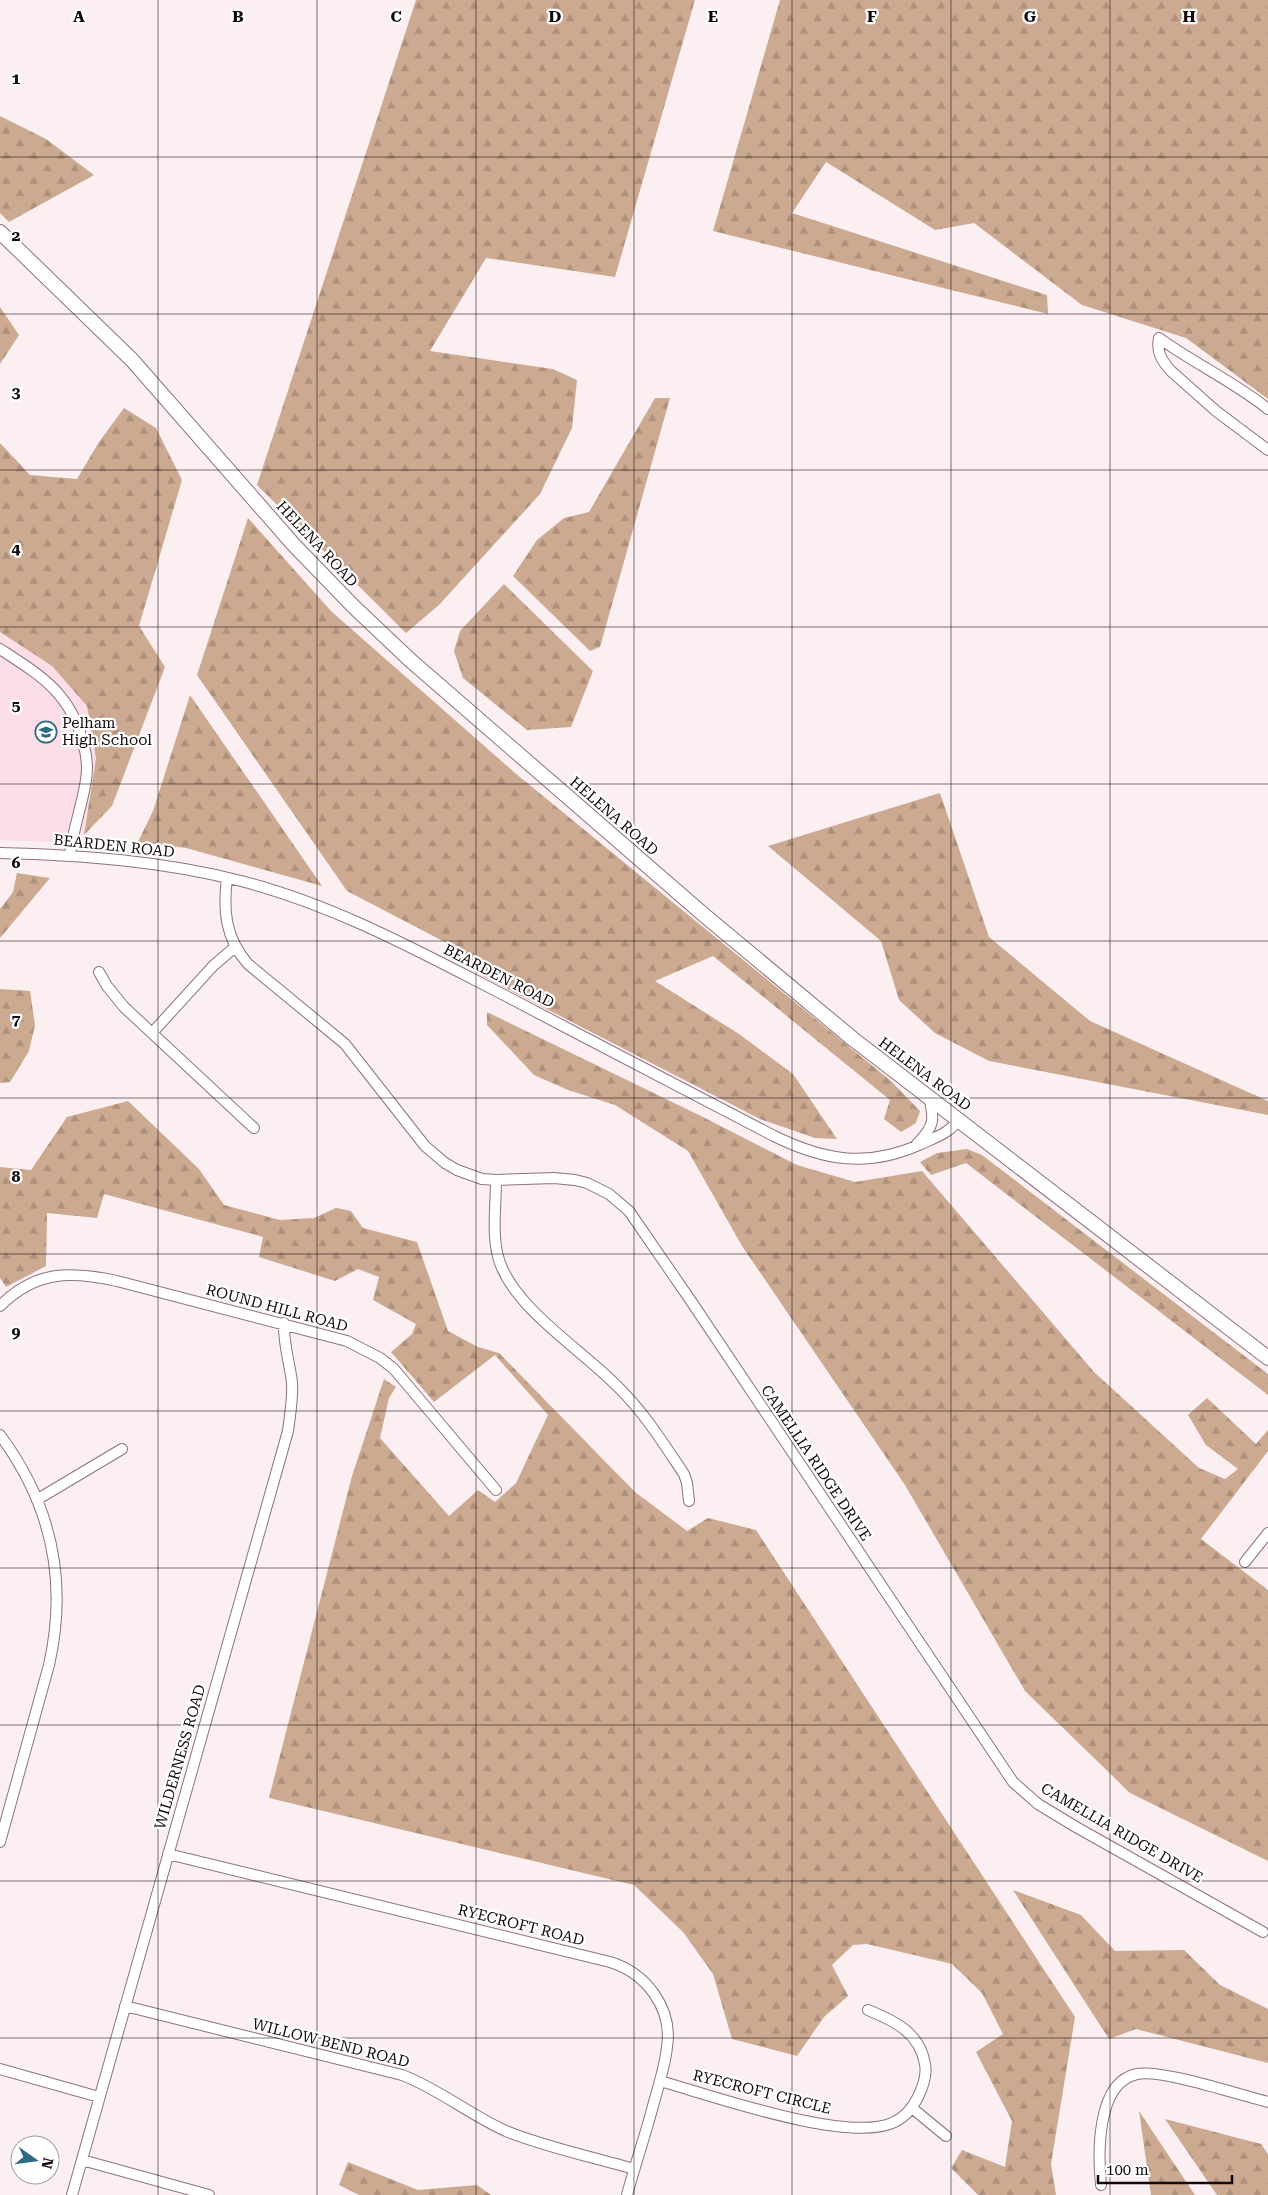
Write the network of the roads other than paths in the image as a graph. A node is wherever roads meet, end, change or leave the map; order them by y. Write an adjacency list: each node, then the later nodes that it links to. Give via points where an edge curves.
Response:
1 (0, 232): 11 (main road, HELENA ROAD, via 132,360 260,508 382,634 704,915 853,1039)
2 (1268, 409): 3 (street, via 1244,390 1159,338 1157,349 1171,371 1216,411)
3 (1268, 450)
4 (0, 649): 6 (street, via 59,692 80,731 87,762 86,779)
5 (0, 853): 6 (street, BEARDEN ROAD)
6 (70, 855): 7 (street, BEARDEN ROAD, via 140,861)
7 (227, 878): 8 (street, via 226,919); 14 (street, BEARDEN ROAD, via 312,905 413,948 792,1144 822,1155 855,1160 889,1156)
8 (235, 947): 10 (street, via 213,966); 15 (street, CAMELLIA RIDGE DRIVE, via 248,964 345,1044 433,1154 457,1170 482,1179)
9 (99, 972): 10 (street, via 119,1001)
10 (152, 1033): 13 (street)
11 (928, 1096): 12 (main road, HELENA ROAD); 14 (street, via 933,1121)
12 (959, 1119): 14 (street, BEARDEN ROAD, via 948,1131); 18 (main road, HELENA ROAD)
13 (254, 1128)
14 (913, 1148)
15 (496, 1180): 23 (street, via 496,1251 510,1285 529,1307 609,1378 643,1414 684,1474); 28 (street, CAMELLIA RIDGE DRIVE, via 575,1180 599,1188 619,1201 648,1236 1013,1782 1038,1804 1076,1827)
16 (0, 1306): 17 (street, ROUND HILL ROAD, via 35,1281 57,1275 81,1274)
17 (284, 1324): 21 (street, ROUND HILL ROAD, via 347,1341 380,1358 394,1369); 27 (street, WILDERNESS ROAD, via 283,1336 292,1382 288,1431)
18 (1268, 1358)
19 (0, 1436): 22 (street, via 18,1460)
20 (122, 1449): 22 (street)
21 (496, 1490)
22 (38, 1499): 26 (street, via 56,1567 53,1646)
23 (689, 1501)
24 (1268, 1534): 25 (street)
25 (1245, 1562)
26 (0, 1842)
27 (168, 1854): 29 (street, WILDERNESS ROAD); 32 (street, RYECROFT ROAD, via 621,1966 651,1988 664,2013 668,2048)
28 (1263, 1932)
29 (125, 2006): 33 (street, WILDERNESS ROAD); 38 (street, WILLOW BEND ROAD, via 402,2075 507,2131)
30 (868, 2010): 35 (street, RYECROFT CIRCLE, via 903,2027 921,2049 926,2068 922,2089)
31 (0, 2069): 33 (street)
32 (660, 2081): 35 (street, RYECROFT CIRCLE, via 797,2119 840,2127 883,2126 899,2120); 38 (street, RYECROFT ROAD)
33 (99, 2097): 37 (street, WILDERNESS ROAD)
34 (1268, 2102): 39 (street, via 1173,2077 1144,2073 1128,2078 1113,2092 1108,2104 1099,2144)
35 (912, 2108): 36 (street)
36 (946, 2136)
37 (82, 2160): 40 (street, WILDERNESS ROAD); 41 (street)
38 (634, 2169): 42 (street, RYECROFT ROAD)
39 (1101, 2186)
40 (72, 2195)
41 (208, 2195)
42 (627, 2195)

